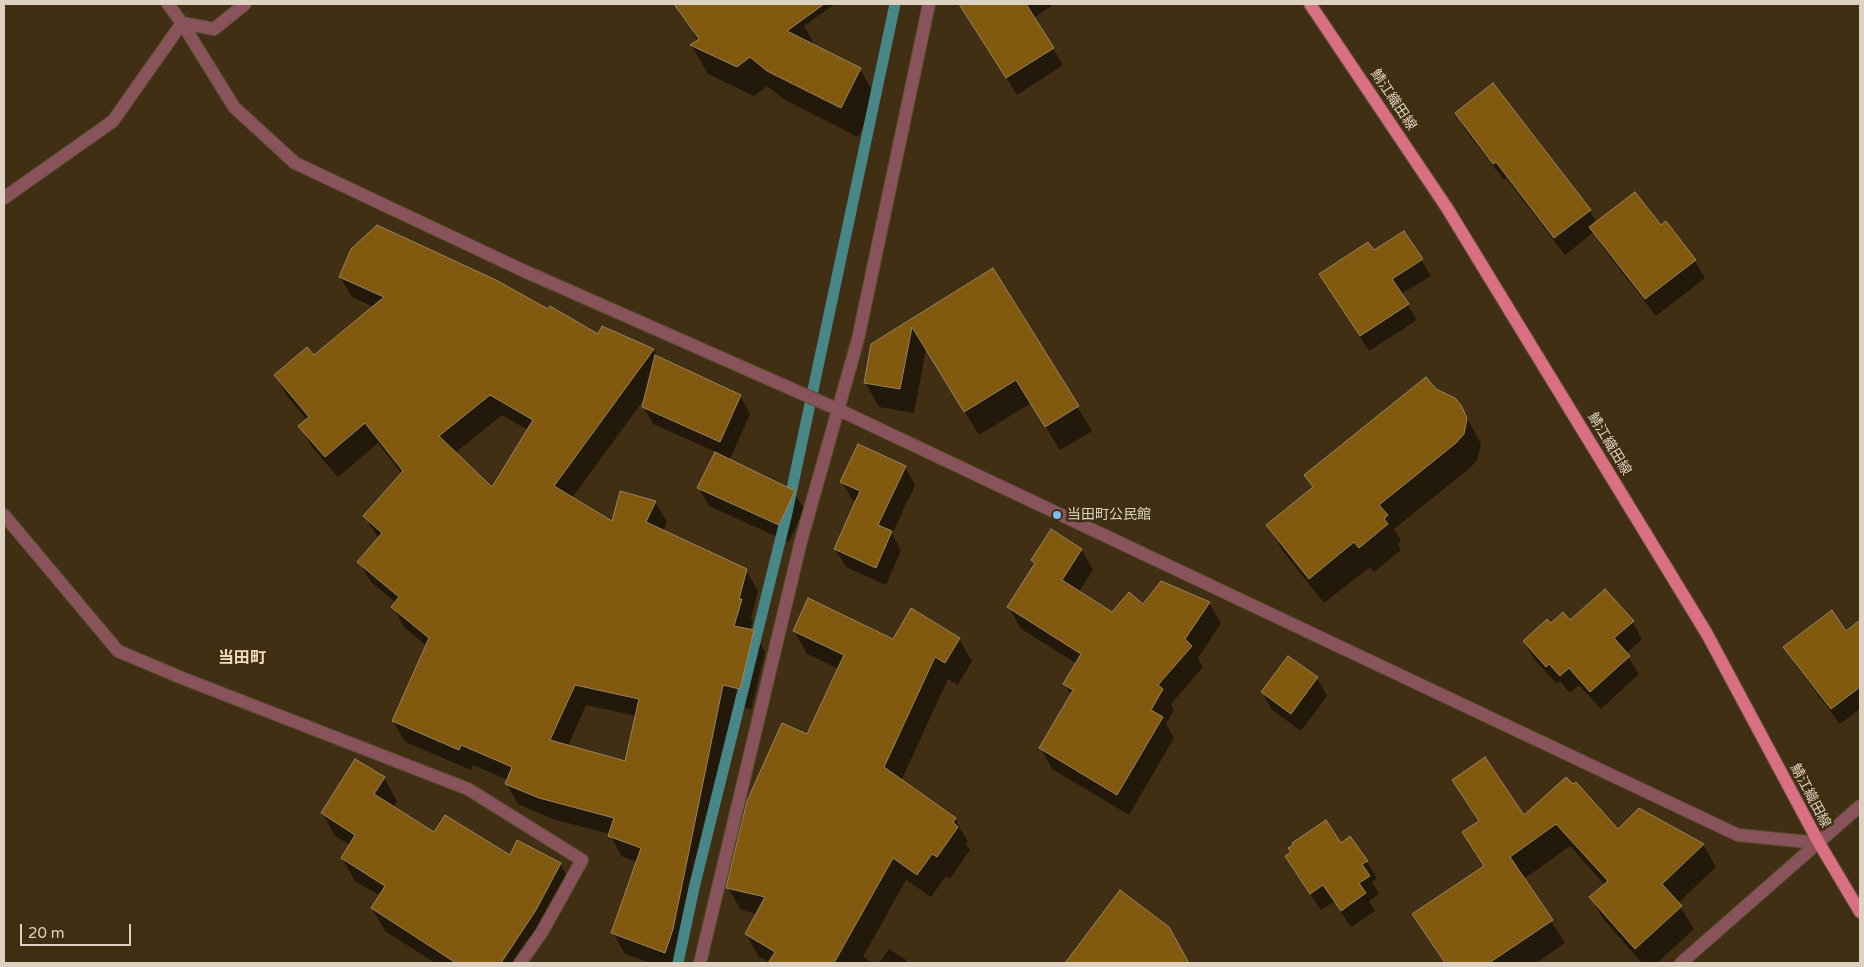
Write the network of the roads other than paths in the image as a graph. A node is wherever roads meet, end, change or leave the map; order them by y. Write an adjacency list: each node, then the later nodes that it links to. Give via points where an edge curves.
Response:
1 (168, 4): 5 (street)
2 (245, 4): 5 (street, via 214,28)
3 (929, 4): 7 (street, via 858,339)
4 (1310, 4): 10 (main road, 鯖江織田線, via 1447,208 1707,634)
5 (182, 24): 6 (street, via 113,121); 7 (street, via 234,107 295,163 522,270)
6 (4, 198)
7 (837, 408): 10 (street, via 1738,836); 13 (street, via 801,541)
8 (4, 516): 12 (street, via 118,651 468,789 582,860 542,932)
9 (1860, 806): 10 (street)
10 (1819, 843): 11 (main road, 鯖江織田線); 14 (street)
11 (1860, 912)
12 (520, 963)
13 (700, 963)
14 (1681, 963)

